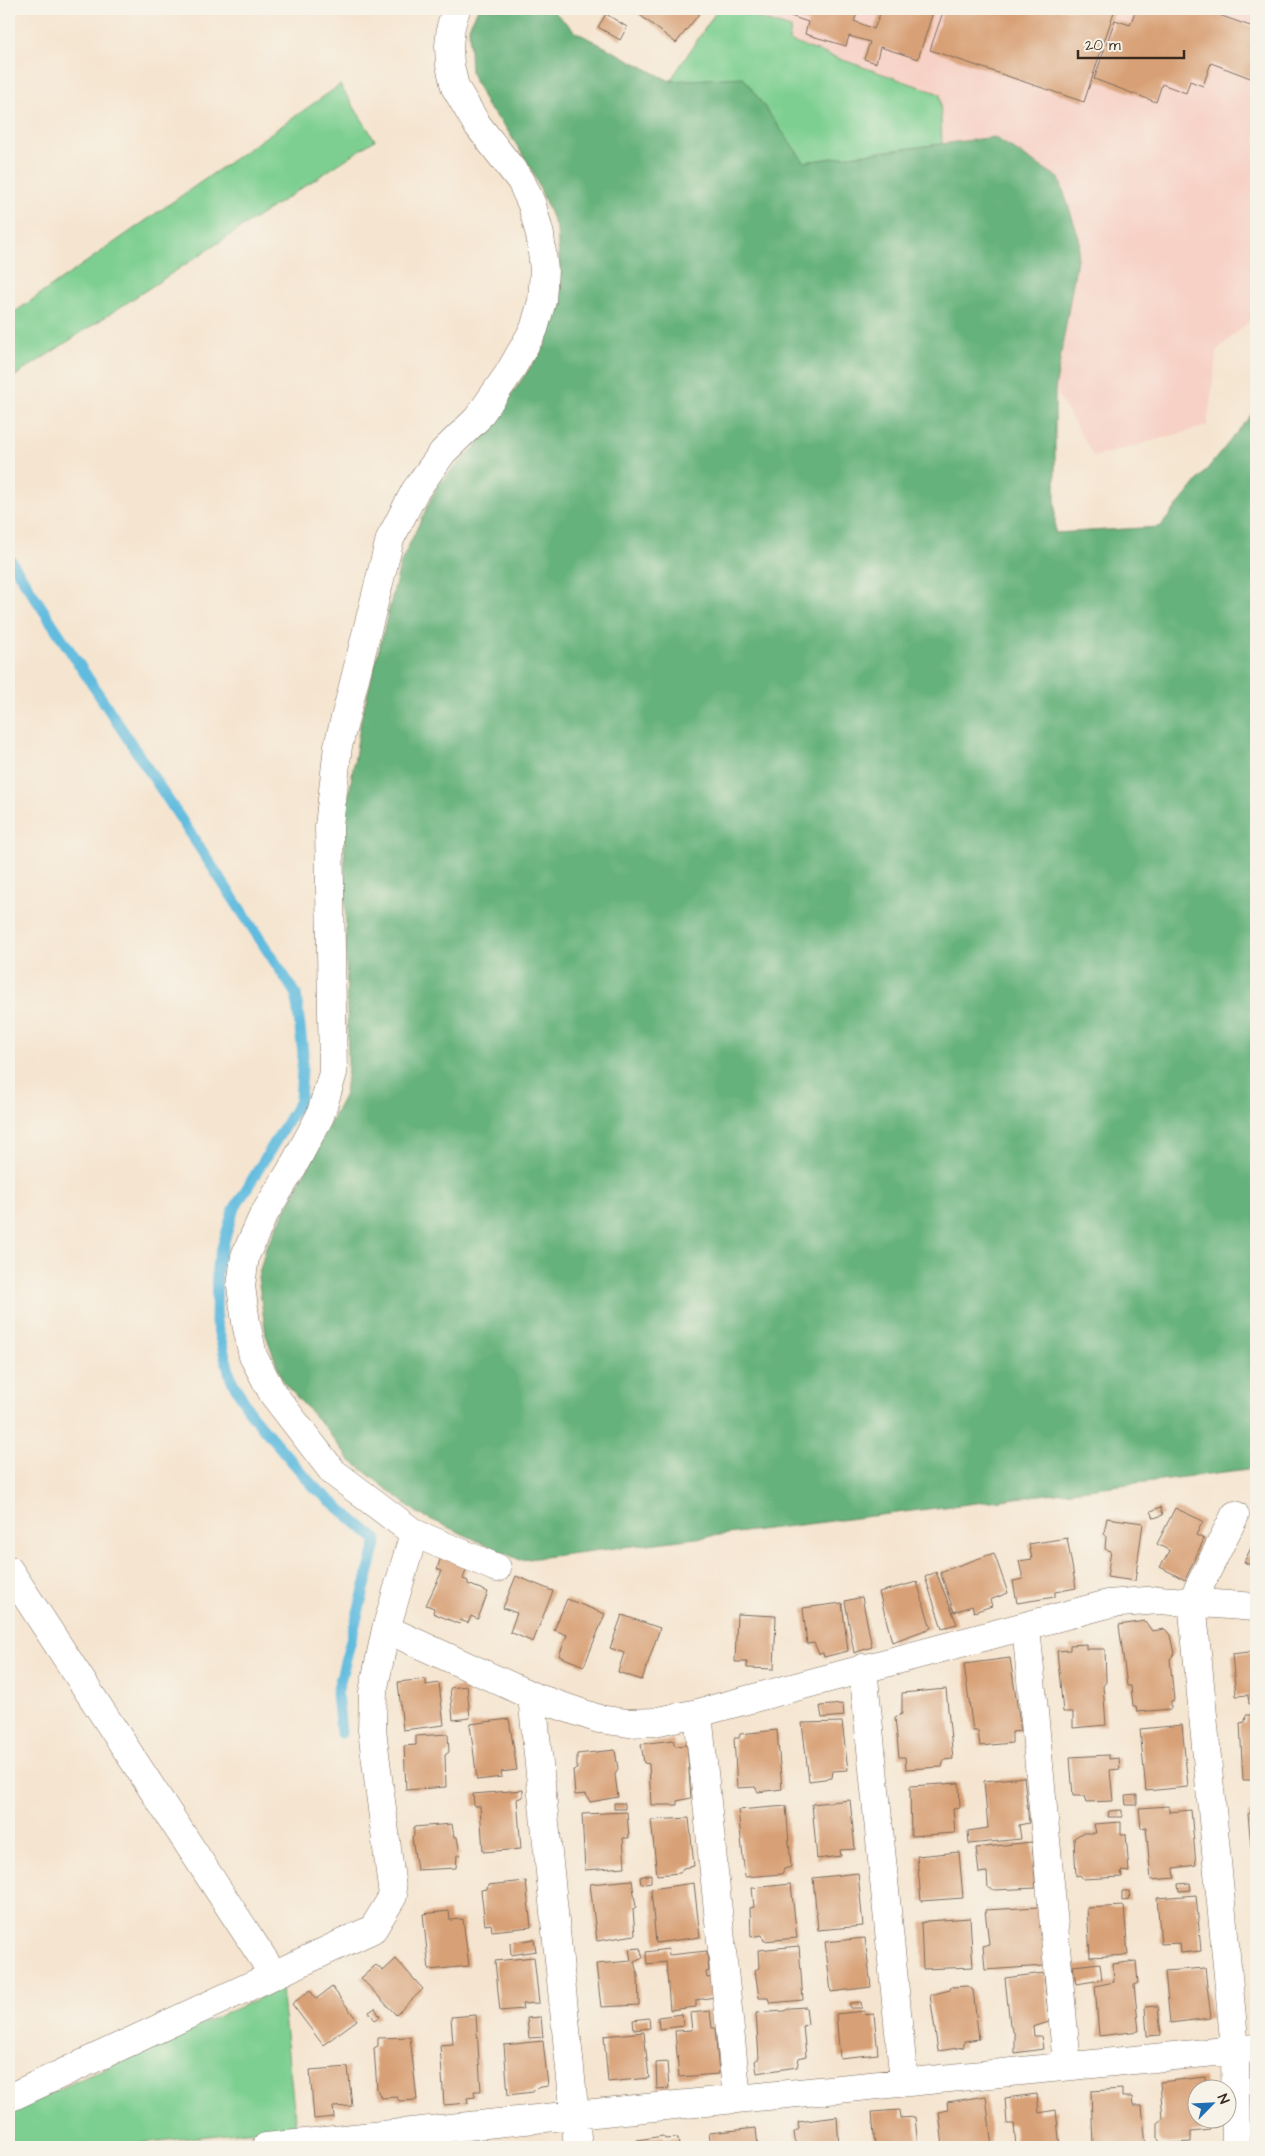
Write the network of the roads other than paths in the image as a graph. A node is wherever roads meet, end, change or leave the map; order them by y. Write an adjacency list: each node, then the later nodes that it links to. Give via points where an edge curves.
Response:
1 (456, 9): 3 (street, via 449,46 455,87 476,123 521,181 532,204 544,270 542,301 534,329 509,373 477,419 443,452 415,491 390,539 338,746 329,826 333,1073 320,1116 263,1216 245,1256 241,1286 253,1356 273,1394 334,1472)
2 (1235, 1515): 6 (street)
3 (414, 1533): 4 (street); 9 (street)
4 (496, 1568)
5 (9, 1570): 13 (street)
6 (1192, 1601): 7 (street); 8 (street, via 1108,1604); 14 (street)
7 (1256, 1607)
8 (1026, 1626): 10 (street); 15 (street)
9 (386, 1629): 11 (street); 13 (street, via 373,1692 372,1730 393,1896 373,1929)
10 (863, 1668): 12 (street); 16 (street)
11 (532, 1696): 12 (street, via 599,1719 628,1723 654,1722); 19 (street)
12 (698, 1713): 18 (street)
13 (274, 1975): 17 (street)
14 (1246, 2048): 15 (street); 22 (street)
15 (1067, 2065): 16 (street)
16 (904, 2082): 18 (street)
17 (9, 2098)
18 (737, 2099): 19 (street)
19 (574, 2115): 20 (street); 21 (street)
20 (266, 2147)
21 (578, 2147)
22 (1236, 2147)

